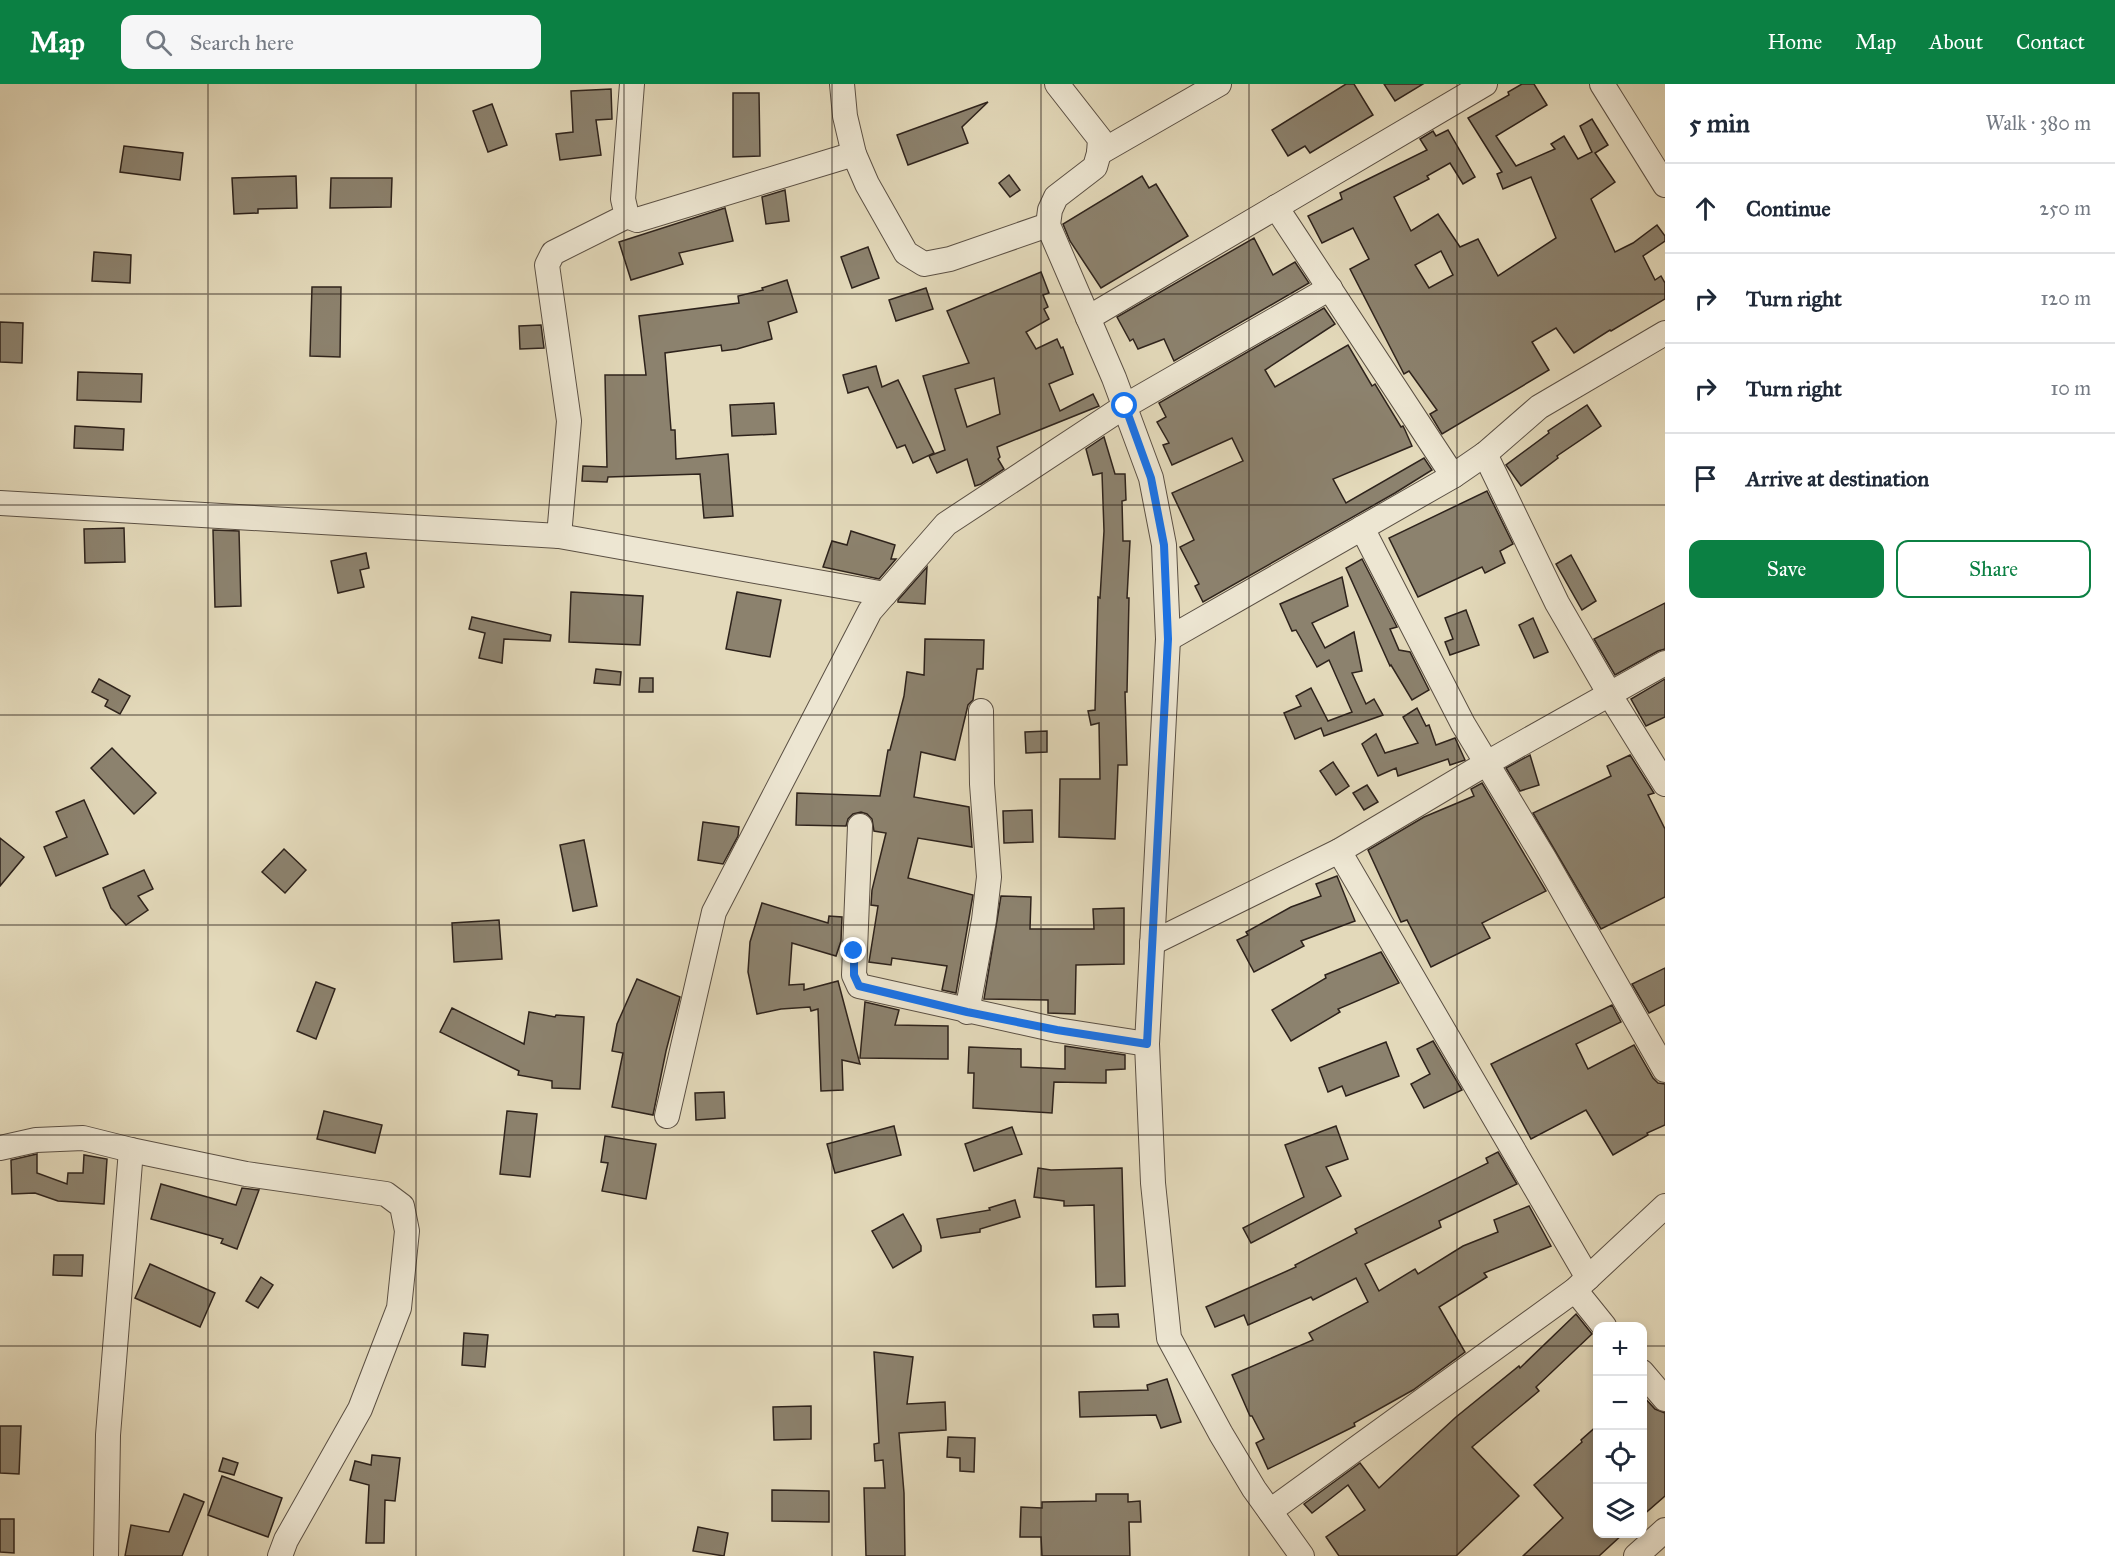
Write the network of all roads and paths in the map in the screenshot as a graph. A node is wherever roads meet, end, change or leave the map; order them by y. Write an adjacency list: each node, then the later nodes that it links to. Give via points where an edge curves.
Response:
1 (632, 84): 11 (street, via 623,198)
2 (842, 84): 8 (street)
3 (1057, 84): 7 (street, via 1100,139)
4 (1219, 84): 7 (street)
5 (1485, 84): 10 (street)
6 (1606, 87): 9 (street)
7 (1099, 153): 12 (street, via 1095,167 1056,197)
8 (854, 154): 11 (street, via 637,220); 12 (street, via 906,253 924,264 950,259)
9 (1665, 185)
10 (1276, 207): 13 (street); 14 (street)
11 (627, 216): 21 (street, via 553,253 548,265 569,421)
12 (1048, 225): 14 (street)
13 (1330, 288): 16 (street); 18 (street)
14 (1088, 318): 16 (street)
15 (1665, 333): 17 (street, via 1539,407)
16 (1125, 406): 22 (street, via 946,524); 23 (street, via 1151,478 1164,545)
17 (1485, 454): 18 (street); 25 (street, via 1557,603)
18 (1453, 476): 20 (street)
19 (0, 503): 21 (street)
20 (1362, 528): 23 (street); 27 (street)
21 (559, 536): 22 (street)
22 (885, 594): 35 (street, via 870,611 714,912)
23 (1168, 639): 31 (street)
24 (1665, 663): 25 (street)
25 (1610, 695): 27 (street); 28 (street)
26 (981, 711): 32 (street, via 989,877)
27 (1487, 763): 30 (street); 34 (street)
28 (1665, 784)
29 (860, 826): 32 (street, via 854,975 859,986)
30 (1339, 851): 31 (street); 39 (street)
31 (1152, 943): 33 (street)
32 (967, 1012): 33 (street)
33 (1147, 1044): 43 (street, via 1153,1183 1169,1338 1221,1434)
34 (1665, 1070)
35 (667, 1116)
36 (0, 1148): 37 (street, via 36,1140 83,1138)
37 (131, 1150): 46 (street, via 108,1435); 47 (street, via 246,1174 386,1194 402,1206 407,1231 399,1308 360,1409)
38 (1665, 1206): 39 (street)
39 (1581, 1284): 40 (street); 43 (street)
40 (1602, 1322)
41 (1645, 1376): 42 (street)
42 (1665, 1399)
43 (1270, 1511): 45 (street)
44 (1665, 1530): 48 (street)
45 (1300, 1555)
46 (106, 1556)
47 (280, 1556)
48 (1636, 1556)

